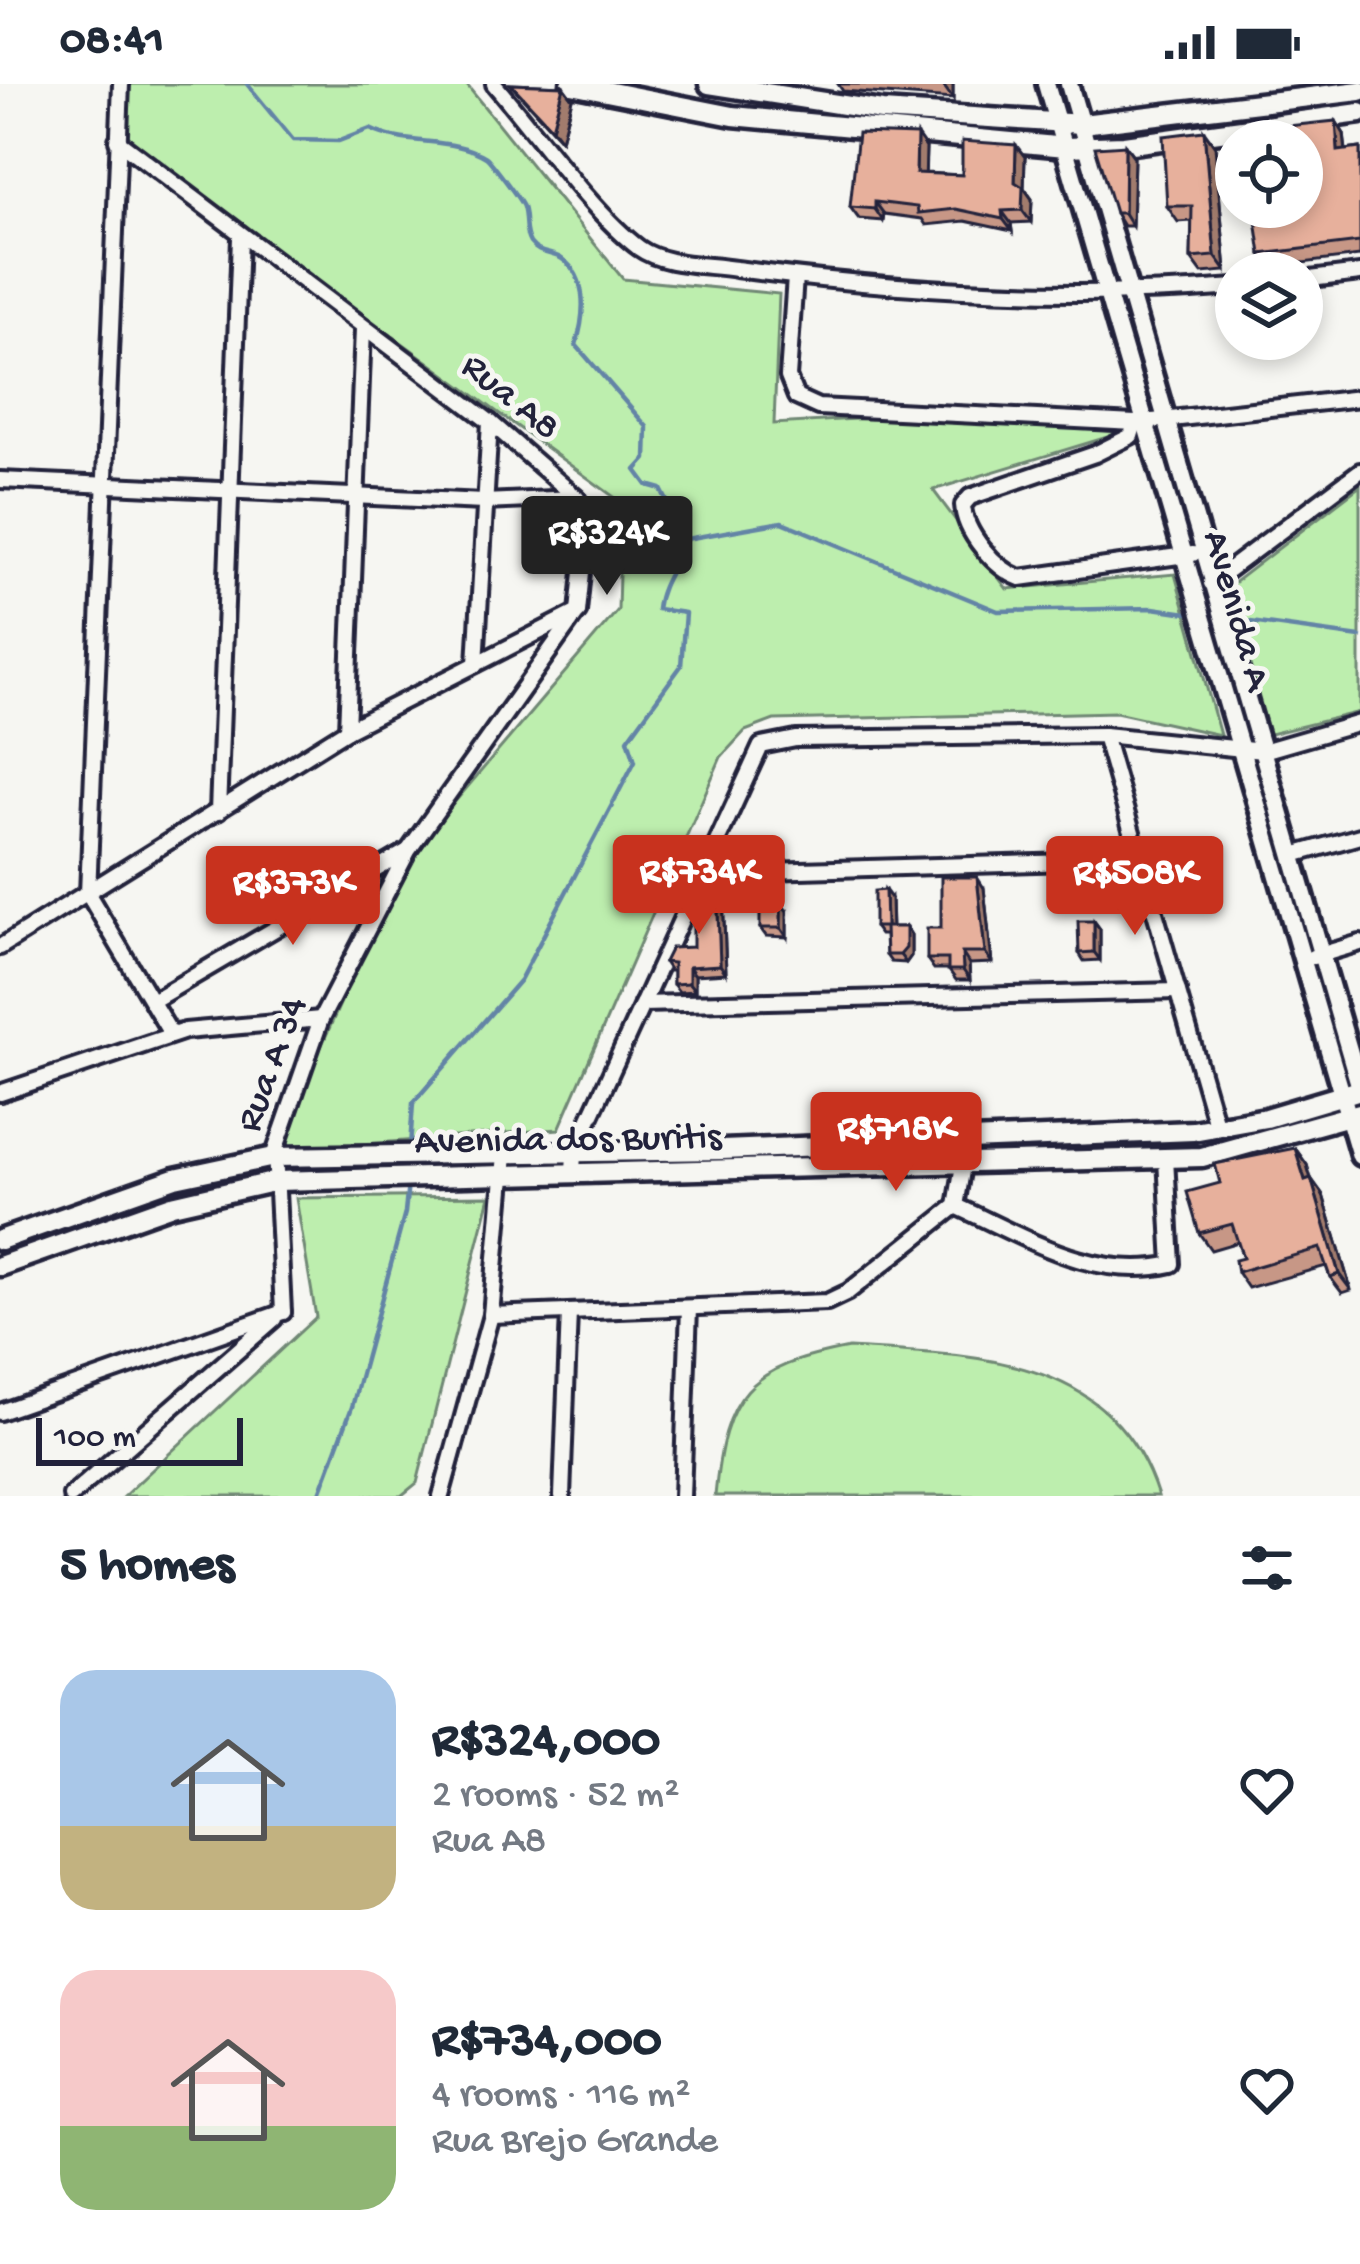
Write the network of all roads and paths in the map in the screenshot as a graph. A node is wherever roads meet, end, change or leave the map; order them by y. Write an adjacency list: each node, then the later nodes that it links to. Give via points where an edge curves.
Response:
1 (121, 84): 11 (street)
2 (494, 84): 16 (street, via 638,247 667,259)
3 (571, 84): 13 (main road, via 817,127)
4 (710, 84): 9 (main road, via 882,111)
5 (1046, 84): 9 (street, Avenida A)
6 (1069, 84): 10 (street, Avenida A)
7 (1360, 92): 10 (main road)
8 (1360, 112): 12 (main road)
9 (1059, 122): 10 (main road); 13 (street, Avenida A)
10 (1082, 124): 12 (street, Avenida A)
11 (116, 140): 14 (street, Rua A8); 28 (street)
12 (1088, 146): 13 (main road); 20 (street, Avenida A)
13 (1066, 147): 19 (street, Avenida A)
14 (240, 238): 21 (street, Rua A8); 29 (street)
15 (1360, 273): 17 (street)
16 (795, 277): 19 (street); 25 (street, via 788,377 803,402)
17 (1323, 277)
18 (1215, 289): 20 (street)
19 (1104, 295): 20 (street); 25 (street, Avenida A)
20 (1127, 296): 23 (street, Avenida A)
21 (363, 329): 24 (street, Rua A8); 30 (street)
22 (1360, 398): 23 (street)
23 (1163, 417): 25 (street); 33 (street, Avenida A)
24 (490, 422): 31 (street, Rua A8); 32 (street)
25 (1139, 422): 34 (street, Avenida A); 34 (street, via 1131,436 1095,454 970,497 963,505 967,524 1001,569 1020,578)
26 (1360, 471): 35 (street)
27 (0, 480): 28 (street)
28 (103, 486): 29 (street); 49 (street)
29 (229, 489): 30 (street); 43 (street)
30 (360, 494): 32 (street); 39 (street)
31 (577, 498): 32 (street); 36 (street, via 586,532)
32 (484, 502): 37 (street)
33 (1202, 551): 34 (street); 35 (street, Avenida A)
34 (1183, 557): 41 (street, Avenida A)
35 (1211, 583): 42 (street, Avenida A)
36 (578, 612): 37 (street); 45 (street, Rua A 34)
37 (476, 664): 39 (street)
38 (1360, 723): 42 (street)
39 (347, 730): 43 (street)
40 (1104, 735): 41 (street); 47 (street); 48 (street, via 761,746)
41 (1239, 747): 42 (street); 53 (street, Avenida A)
42 (1263, 751): 46 (street, Avenida A)
43 (218, 812): 49 (street)
44 (1360, 836): 46 (street)
45 (408, 851): 55 (street); 57 (street, Rua A 34)
46 (1293, 855): 52 (street, Avenida A)
47 (1136, 860): 48 (street); 54 (street)
48 (701, 873): 56 (street)
49 (88, 894): 51 (street); 55 (street)
50 (1360, 943): 52 (street)
51 (0, 947)
52 (1320, 955): 53 (street); 59 (street, Avenida A)
53 (1301, 961): 59 (street, Avenida A)
54 (1178, 991): 56 (street); 62 (street)
55 (152, 1001): 58 (street)
56 (642, 1004): 67 (street)
57 (321, 1019): 58 (street); 65 (street, Rua A 34)
58 (171, 1034): 60 (street)
59 (1354, 1091): 61 (street, Avenida A); 62 (main road, Avenida dos Buritis)
60 (0, 1093)
61 (1354, 1115): 64 (street, Avenida A); 66 (main road, Avenida dos Buritis, via 1229,1152)
62 (1217, 1128): 67 (main road, Avenida dos Buritis)
63 (506, 1154): 65 (main road, Avenida dos Buritis); 67 (main road, Avenida dos Buritis); 69 (street)
64 (1360, 1156)
65 (274, 1157): 70 (street, Rua A 34); 72 (main road, Avenida dos Buritis, via 175,1178)
66 (1166, 1159): 68 (main road, Avenida dos Buritis); 71 (street, via 1172,1264 1093,1264)
67 (574, 1163): 68 (main road, Avenida dos Buritis); 69 (main road, Avenida dos Buritis)
68 (963, 1165): 71 (street)
69 (506, 1176): 70 (main road, Avenida dos Buritis); 77 (street)
70 (277, 1181): 73 (main road, Avenida dos Buritis, via 172,1205); 75 (street, Rua A 34)
71 (956, 1206): 74 (street, via 826,1302)
72 (0, 1240)
73 (0, 1267)
74 (689, 1308): 76 (street); 82 (street)
75 (283, 1312): 78 (street); 79 (street)
76 (569, 1312): 77 (street); 81 (street)
77 (491, 1315): 80 (street)
78 (0, 1412)
79 (71, 1496)
80 (441, 1496)
81 (562, 1496)
82 (682, 1496)

